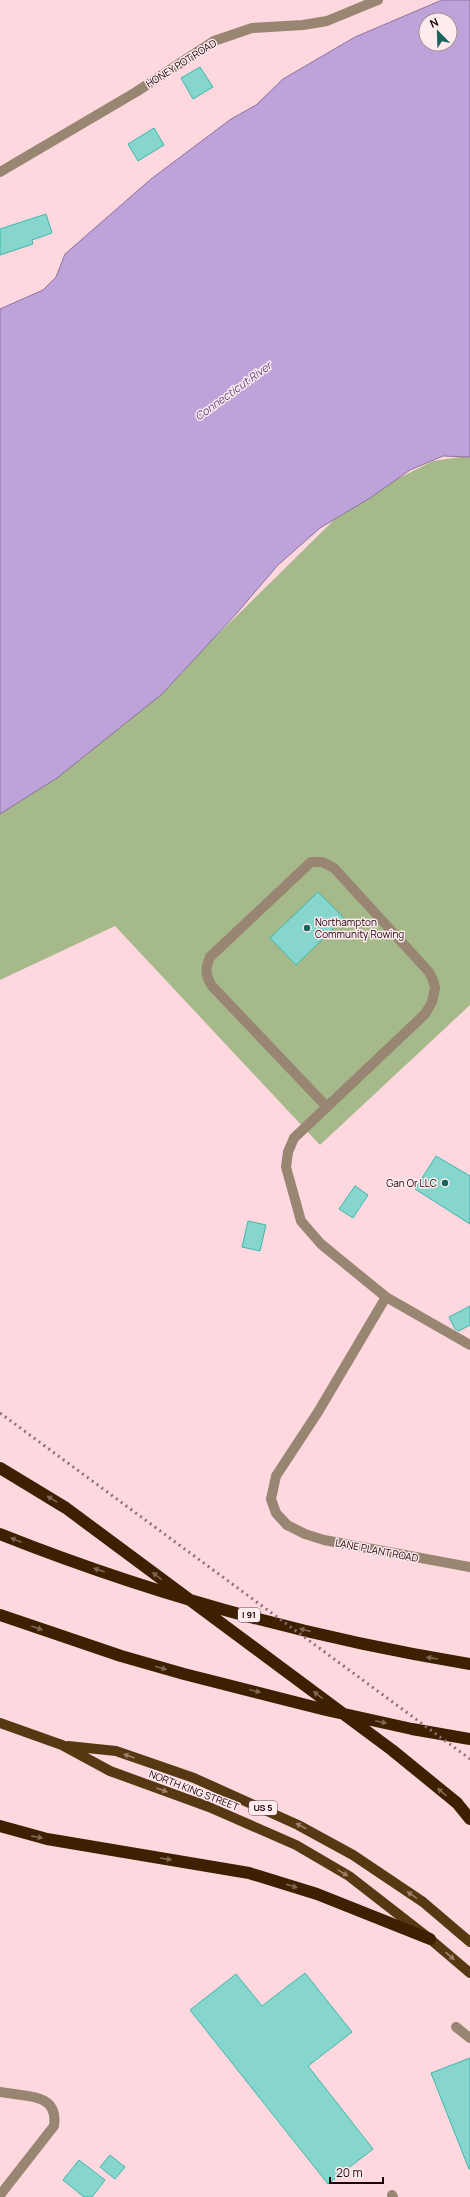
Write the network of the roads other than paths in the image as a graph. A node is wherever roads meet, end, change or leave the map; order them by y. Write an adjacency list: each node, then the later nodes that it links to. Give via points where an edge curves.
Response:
1 (378, 0): 2 (street, HONEY POT ROAD, via 327,21 252,28 214,41 136,92)
2 (0, 172)
3 (326, 1106): 3 (street, via 415,1026 432,1002 435,988 429,972 334,868 322,862 311,862 210,957 206,966 206,976 212,986); 4 (street, via 294,1138 288,1152 286,1167 301,1221 321,1244)
4 (386, 1298): 5 (street); 8 (street, LANE PLANT ROAD, via 318,1412 276,1476 271,1499 276,1513 287,1525 305,1534 324,1540)
5 (470, 1345)
6 (0, 1468): 14 (highway, one-way to 6, via 456,1803 379,1740 66,1508)
7 (0, 1534): 10 (highway, I 91, one-way to 7, via 355,1643 281,1624 155,1588)
8 (470, 1567)
9 (0, 1615): 12 (highway, one-way to 12, via 121,1656 217,1682 354,1716)
10 (470, 1664)
11 (0, 1723): 13 (main road, NORTH KING STREET / US 5)
12 (470, 1738)
13 (62, 1746): 16 (main road, NORTH KING STREET / US 5, one-way to 16, via 110,1771 210,1807 296,1845 349,1876); 17 (main road, NORTH KING STREET / US 5, one-way to 13, via 423,1902 353,1855 298,1824 194,1778 116,1751)
14 (470, 1819)
15 (0, 1826): 16 (highway, one-way to 16, via 47,1839 249,1873 317,1894)
16 (430, 1939): 18 (main road, NORTH KING STREET / US 5, one-way to 18)
17 (470, 1942)
18 (470, 1973)
19 (456, 2027): 20 (street)
20 (470, 2038)
21 (0, 2092): 22 (street, via 33,2097 46,2102 53,2107 55,2117 54,2126)
22 (0, 2195)

